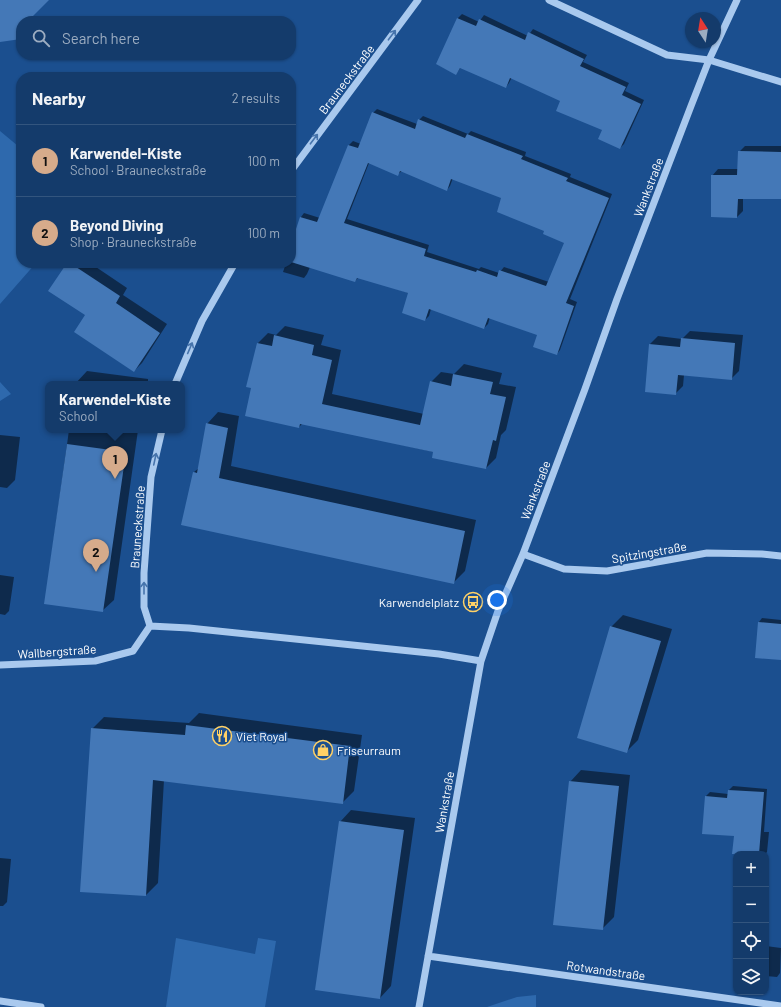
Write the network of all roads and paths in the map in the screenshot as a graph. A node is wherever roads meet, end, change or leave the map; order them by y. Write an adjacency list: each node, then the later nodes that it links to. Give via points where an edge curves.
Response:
1 (418, 0): 6 (street, Brauneckstraße, one-way to 1)
2 (548, 0): 4 (street, via 667,55)
3 (737, 0): 4 (street, Wankstraße)
4 (709, 60): 5 (street); 10 (street, Wankstraße)
5 (781, 82)
6 (296, 164)
7 (232, 268): 8 (street, one-way to 7, via 202,321)
8 (176, 381)
9 (161, 433): 12 (street, Brauneckstraße, one-way to 9, via 144,606 144,573 151,477)
10 (523, 554): 11 (street, Spitzingstraße, via 564,569 607,571 707,553); 13 (street, Wankstraße, via 498,611)
11 (781, 556)
12 (150, 626): 13 (street, via 439,654); 14 (street, Wallbergstraße, via 133,651 95,661)
13 (481, 661): 15 (street, Wankstraße)
14 (0, 665)
15 (428, 956): 17 (street, Rotwandstraße); 19 (street, Wankstraße)
16 (0, 1001): 18 (street)
17 (781, 1006)
18 (41, 1007)
19 (419, 1007)

